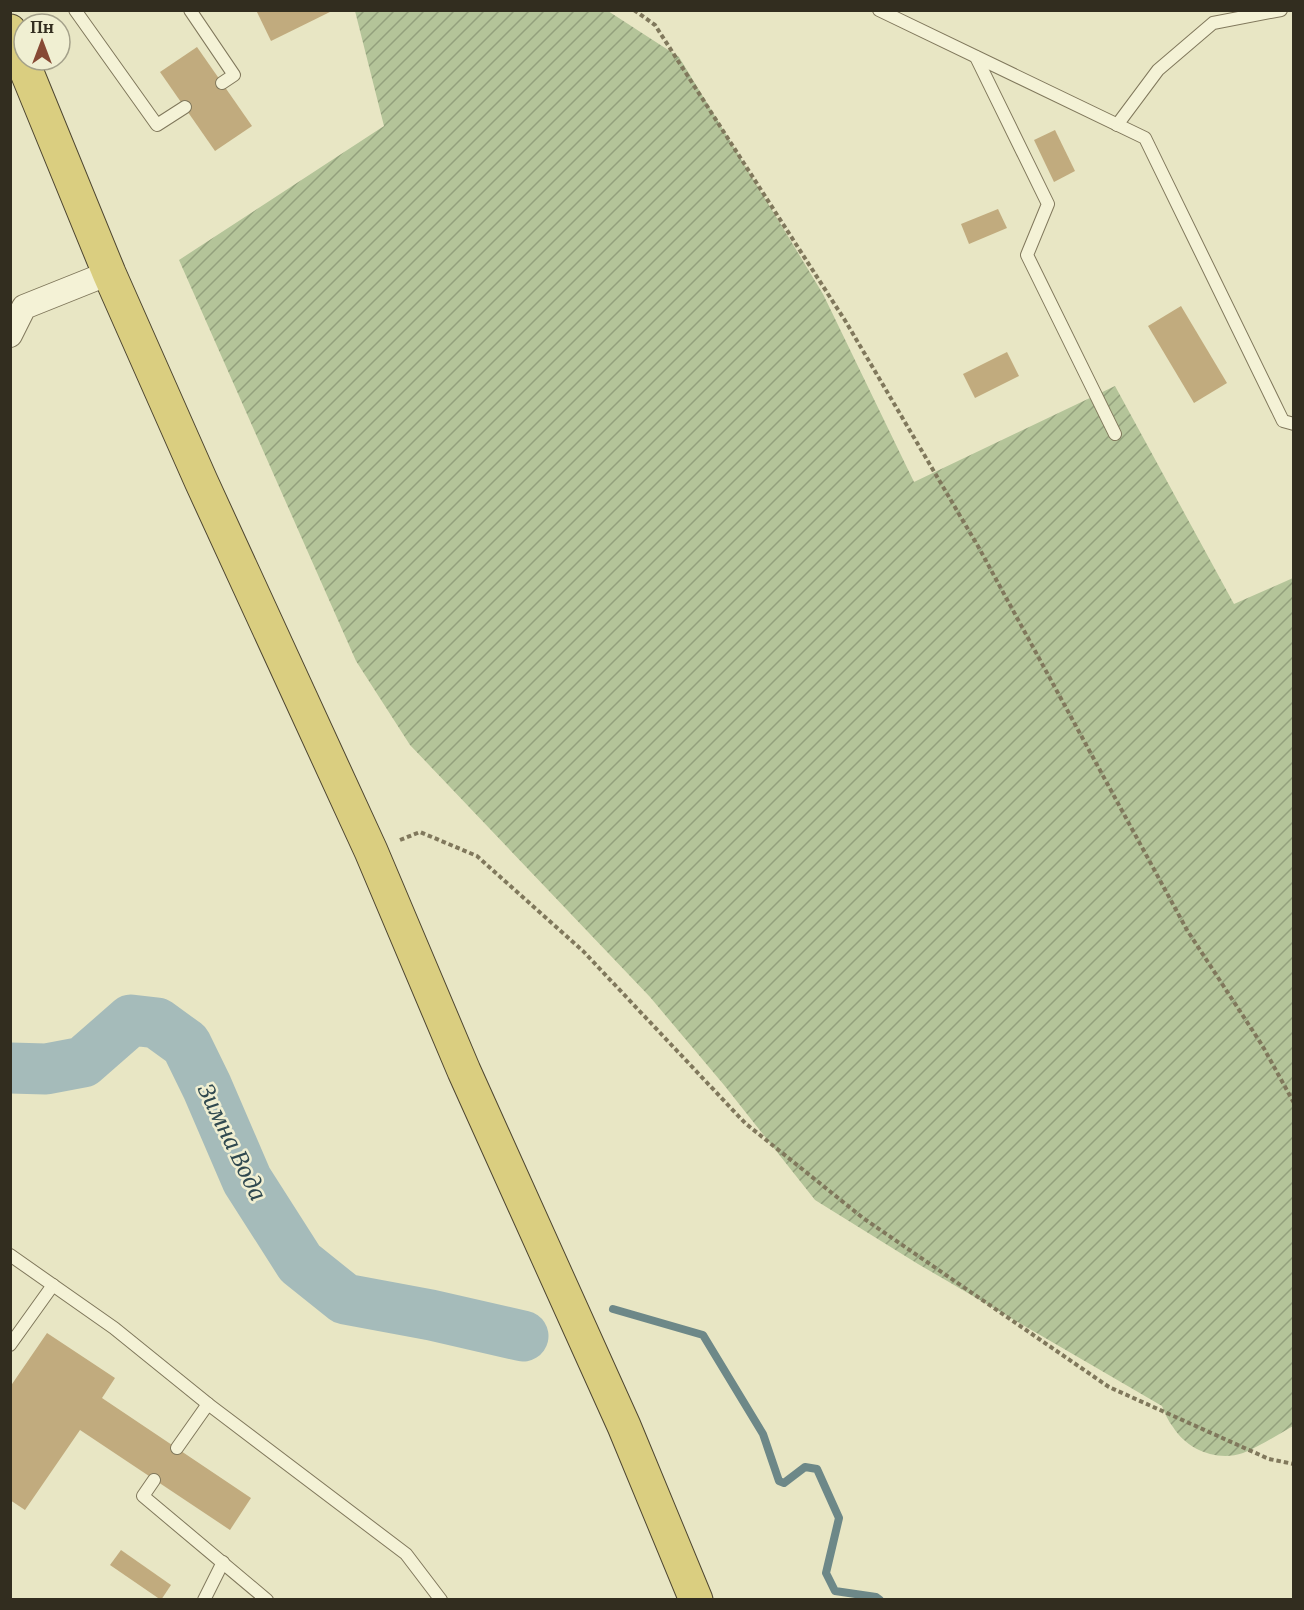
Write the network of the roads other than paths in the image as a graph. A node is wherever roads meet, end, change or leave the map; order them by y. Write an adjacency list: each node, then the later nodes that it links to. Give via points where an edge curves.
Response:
1 (75, 10): 8 (lane, via 157,125)
2 (190, 10): 7 (lane, via 234,75)
3 (879, 10): 6 (lane)
4 (1281, 10): 9 (lane, via 1213,23 1158,70)
5 (10, 31): 10 (highway)
6 (976, 57): 9 (lane); 13 (lane, via 1048,204 1027,255)
7 (222, 83)
8 (185, 107)
9 (1117, 125): 12 (lane, via 1145,138 1283,421)
10 (109, 273): 11 (street, via 24,307); 24 (highway, via 371,851)
11 (10, 334)
12 (1293, 424)
13 (1115, 434)
14 (10, 1255): 15 (lane)
15 (53, 1285): 16 (lane); 17 (lane, via 114,1328)
16 (10, 1346)
17 (208, 1404): 18 (lane); 23 (lane, via 406,1554)
18 (177, 1448)
19 (154, 1480): 20 (lane, via 143,1496)
20 (223, 1562): 21 (lane); 22 (lane)
21 (204, 1599)
22 (267, 1599)
23 (441, 1599)
24 (696, 1599)

